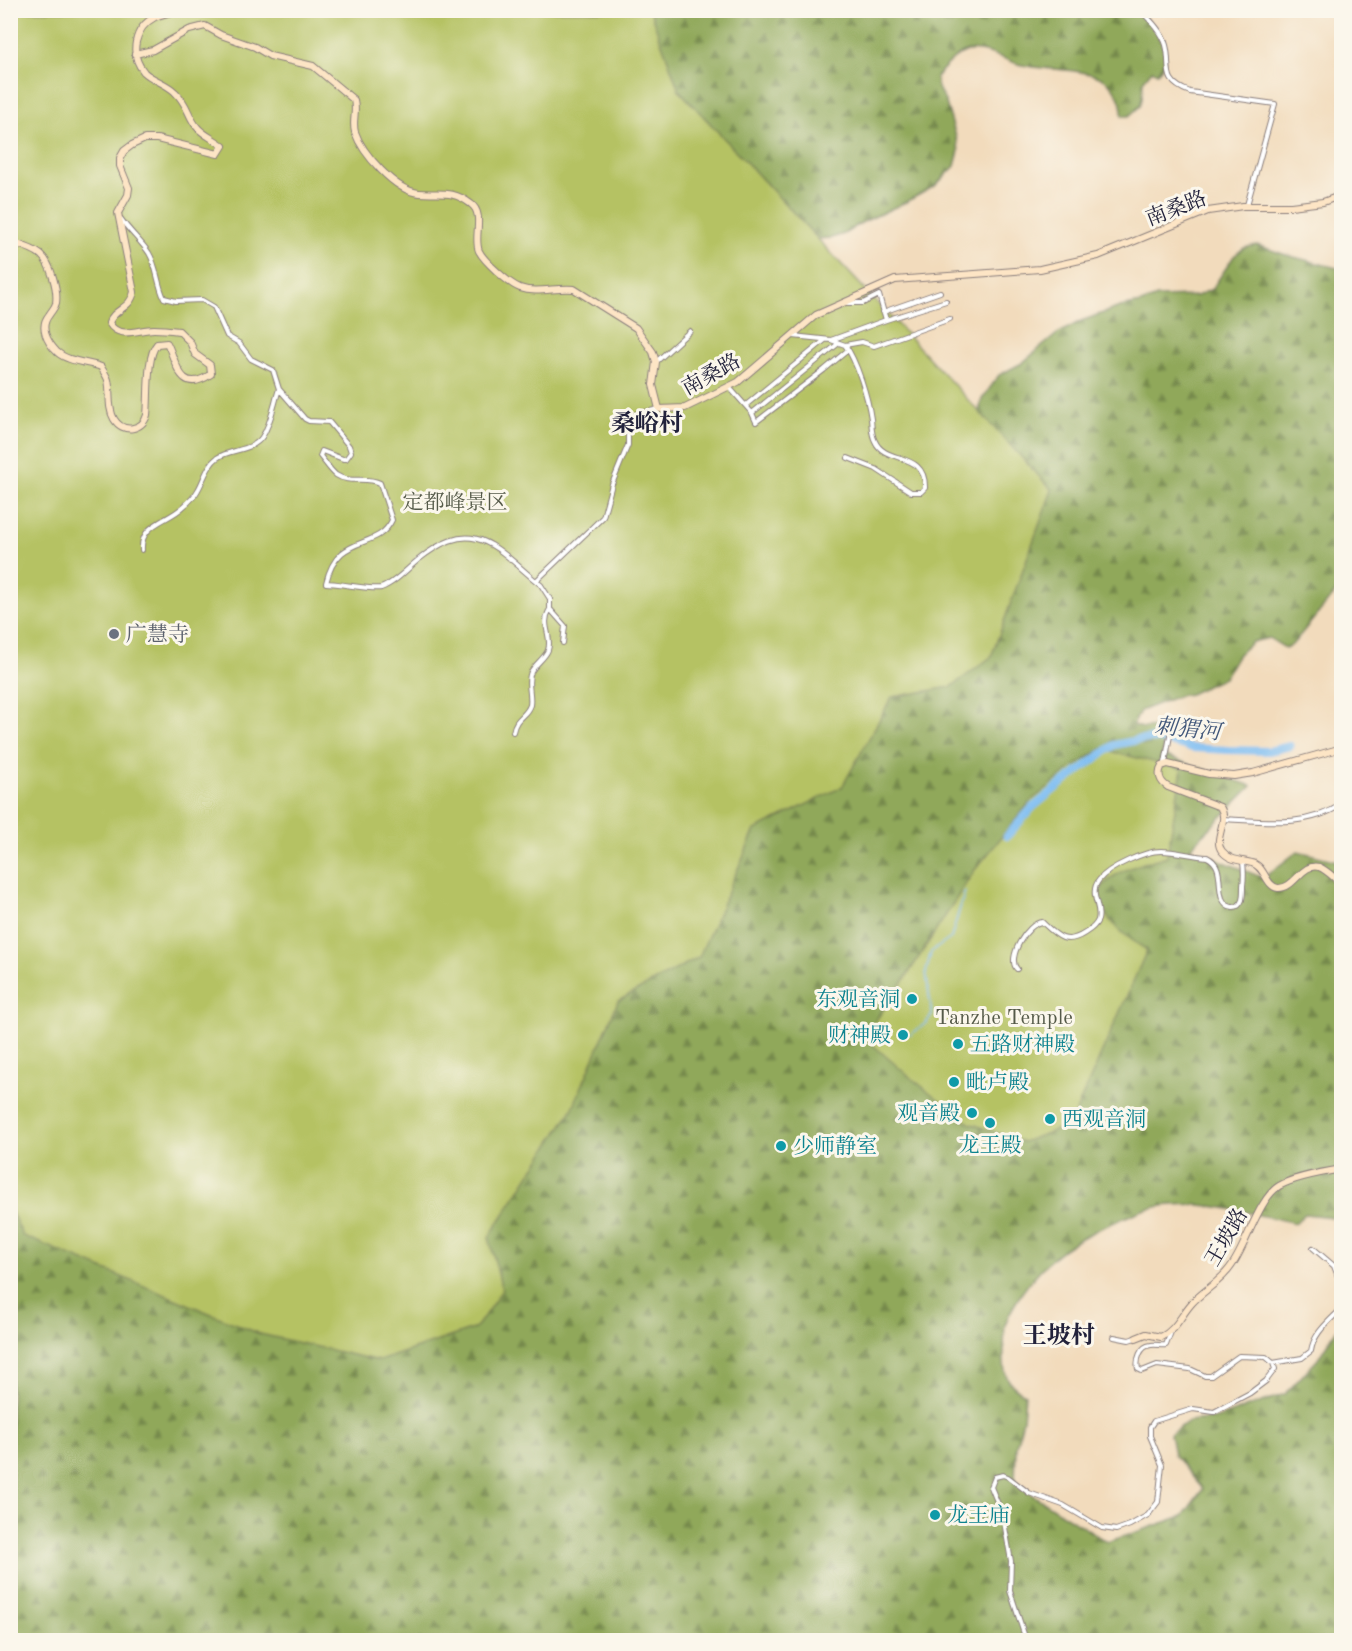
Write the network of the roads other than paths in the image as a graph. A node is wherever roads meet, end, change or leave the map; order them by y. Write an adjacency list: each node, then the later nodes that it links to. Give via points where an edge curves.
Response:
1 (178, 10): 3 (street, via 144,26 134,46)
2 (1140, 10): 5 (street, via 1156,26 1166,45 1168,74 1180,88 1275,104)
3 (135, 54): 6 (street, via 146,74 163,82 187,105 197,129 223,146 218,154 157,138 145,139 123,151 120,166 129,188 118,213); 20 (street, 南桑路, via 205,26 270,57 313,66 354,100 356,135 386,175 416,193 447,193 472,204 477,211 479,251 500,274 518,288 574,289 583,294 636,328)
4 (1341, 195): 5 (street, 南桑路, via 1291,206)
5 (1246, 206): 10 (street, 南桑路, via 1208,211 1098,256 1014,273 903,278)
6 (121, 219): 7 (street, via 134,291 127,307 115,313 109,323 113,330 179,331 211,370 204,379 188,380 176,368 167,343 157,344 150,363 147,415 138,428 128,428 114,419 108,380 101,367 67,358 48,341 44,321 56,307 57,295 48,267 42,255); 22 (street, via 149,253 164,298 202,300 214,307 227,336 239,343 251,359 273,370)
7 (10, 242)
8 (940, 292): 11 (street)
9 (946, 301): 13 (street)
10 (844, 303): 11 (street, via 863,303 879,295); 15 (street, 南桑路, via 816,315)
11 (883, 312): 13 (street)
12 (950, 319): 18 (street, via 874,346 862,342)
13 (885, 320): 16 (street)
14 (690, 331): 20 (street)
15 (793, 336): 16 (street); 21 (street, 南桑路)
16 (828, 339): 17 (street); 23 (street)
17 (839, 343): 18 (street); 25 (street)
18 (845, 345): 19 (street)
19 (848, 350): 25 (street, via 756,422); 26 (street, via 869,407 875,443 884,451 912,462 925,479 925,488 911,492 876,469)
20 (656, 362): 24 (street, 南桑路, via 653,385)
21 (729, 387): 23 (street); 24 (street, 南桑路, via 685,408)
22 (279, 389): 27 (street, via 261,439 218,458 186,505 146,532); 28 (street, via 305,419 329,422 351,452 346,459 322,451 320,456 344,479 380,483 393,520 386,531 336,557 326,583 380,589 429,551 463,537 484,540)
23 (746, 405): 25 (street)
24 (659, 410): 28 (street, via 631,418 628,445 603,517)
25 (752, 413)
26 (848, 458)
27 (142, 550)
28 (536, 581): 29 (street, via 550,599)
29 (550, 609): 30 (street, via 565,626); 32 (street, via 545,624 549,647 529,676 530,703 525,714 516,720)
30 (563, 643)
31 (1196, 723): 34 (street, via 1171,730)
32 (513, 732)
33 (1341, 748): 36 (street, via 1234,776 1172,764 1162,766 1159,774 1164,784 1217,805)
34 (1165, 763)
35 (1341, 804): 36 (street, via 1306,820)
36 (1224, 819): 37 (street, via 1220,848 1229,857)
37 (1244, 862): 38 (street, via 1260,868 1276,887 1288,885 1313,867 1322,868); 39 (street, via 1242,900 1232,908 1222,900 1216,865 1208,856 1157,851 1120,864 1098,880 1094,890 1097,923 1068,940 1041,922 1035,923 1017,950 1013,961)
38 (1341, 884)
39 (1017, 969)
40 (1341, 1169): 44 (street, 王坡路, via 1283,1184 1275,1190 1230,1268 1191,1304)
41 (1313, 1248): 42 (street, via 1334,1266)
42 (1341, 1287)
43 (1341, 1308): 47 (street, via 1316,1333 1311,1351 1302,1358)
44 (1171, 1332): 46 (street, via 1161,1337 1146,1334); 47 (street, via 1166,1345 1143,1349 1138,1369 1160,1365 1211,1376 1236,1357 1264,1356)
45 (1114, 1337): 46 (street)
46 (1136, 1338)
47 (1273, 1363): 48 (street, via 1275,1369 1266,1381 1235,1403 1214,1412 1193,1409 1154,1421 1150,1436 1162,1465 1158,1502 1135,1524 1106,1530 1063,1505 1029,1493 1008,1477 993,1479 991,1487 1003,1516 1011,1562 1010,1591)
48 (1026, 1641)

